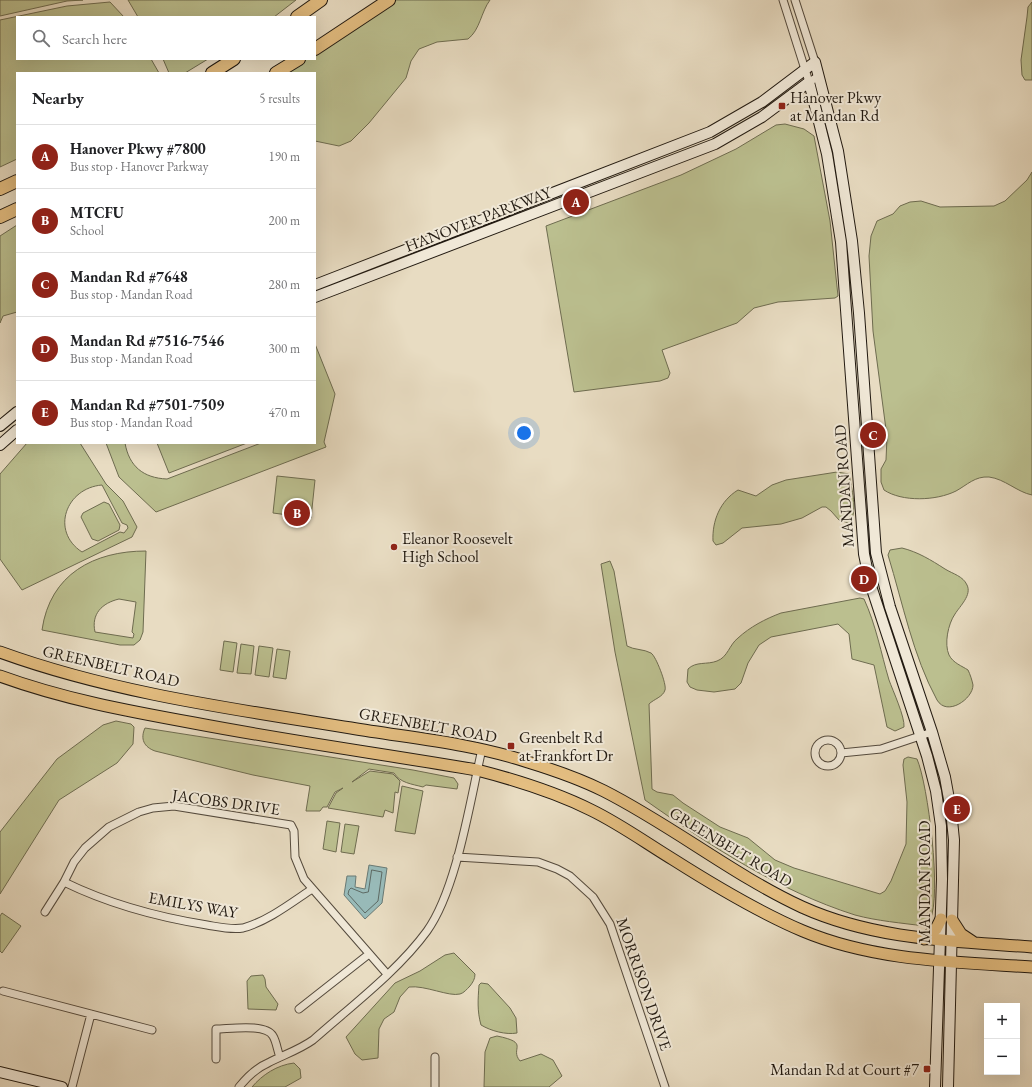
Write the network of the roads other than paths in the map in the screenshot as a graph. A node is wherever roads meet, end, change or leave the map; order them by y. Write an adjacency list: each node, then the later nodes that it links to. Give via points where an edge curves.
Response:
1 (321, 0): 5 (highway)
2 (389, 0): 6 (highway)
3 (782, 0): 10 (street, MANDAN ROAD)
4 (795, 0): 9 (street, MANDAN ROAD)
5 (298, 16)
6 (316, 48)
7 (232, 60): 11 (highway)
8 (297, 60): 12 (highway)
9 (815, 62): 10 (street, HANOVER PARKWAY); 13 (street, MANDAN ROAD)
10 (806, 70): 14 (street, MANDAN ROAD); 19 (street, HANOVER PARKWAY, via 751,110 710,132)
11 (214, 72)
12 (278, 72)
13 (819, 76): 14 (street, HANOVER PARKWAY); 27 (street, MANDAN ROAD, via 838,151 852,241 876,553 890,607)
14 (809, 82): 20 (street, HANOVER PARKWAY, via 762,117 715,144); 28 (street, MANDAN ROAD, via 827,154 841,242 864,554 870,583)
15 (16, 181): 16 (highway)
16 (0, 189)
17 (16, 209): 18 (highway)
18 (0, 217)
19 (316, 285)
20 (316, 298)
21 (16, 413): 22 (street)
22 (0, 426)
23 (16, 431): 24 (street)
24 (0, 445)
25 (0, 652): 29 (main road, GREENBELT ROAD, via 73,676 148,693)
26 (0, 676): 31 (main road, via 31,687 138,713)
27 (932, 732): 28 (street); 37 (street, MANDAN ROAD, via 946,783 953,826)
28 (920, 736): 30 (street, via 881,749); 36 (street, MANDAN ROAD, via 933,778 941,826)
29 (482, 749): 31 (street); 38 (main road, GREENBELT ROAD, via 556,771 604,791 802,907 851,925)
30 (841, 752)
31 (477, 770): 32 (street); 44 (main road, via 531,786 591,810 746,902 803,931 839,944 867,950)
32 (457, 857): 47 (street, via 434,919 416,946); 60 (street, MORRISON DRIVE, via 538,862 557,868 570,876 593,898 610,924)
33 (64, 882): 34 (street, EMILYS WAY, via 92,895 149,913 232,929 260,921); 34 (street, JACOBS DRIVE, via 74,862 85,848 109,827 139,812 174,806 291,826 294,831 296,864); 35 (street, JACOBS DRIVE)
34 (312, 889): 43 (street, JACOBS DRIVE)
35 (45, 912)
36 (941, 919): 38 (main road, via 936,929); 39 (street, MANDAN ROAD)
37 (952, 920): 40 (street, MANDAN ROAD); 41 (main road, via 962,934)
38 (924, 939): 39 (main road, GREENBELT ROAD)
39 (940, 940): 40 (main road, GREENBELT ROAD); 44 (street, MANDAN ROAD)
40 (951, 941): 41 (main road, GREENBELT ROAD); 45 (street, MANDAN ROAD)
41 (972, 942): 42 (main road, GREENBELT ROAD)
42 (1032, 947)
43 (369, 954): 47 (street, JACOBS DRIVE); 49 (street)
44 (939, 960): 45 (main road); 61 (street, MANDAN ROAD)
45 (952, 961): 46 (main road); 62 (street, MANDAN ROAD)
46 (1032, 967)
47 (387, 974): 52 (street, via 313,1040)
48 (3, 991): 50 (street)
49 (299, 1009)
50 (91, 1014): 51 (street); 57 (street)
51 (152, 1030)
52 (280, 1057): 54 (street, via 271,1034 266,1030 248,1028 216,1029); 58 (street, via 255,1071)
53 (435, 1058): 59 (street)
54 (216, 1059)
55 (0, 1072): 56 (street)
56 (62, 1087)
57 (72, 1087)
58 (239, 1087)
59 (435, 1087)
60 (665, 1087)
61 (935, 1087)
62 (948, 1087)

